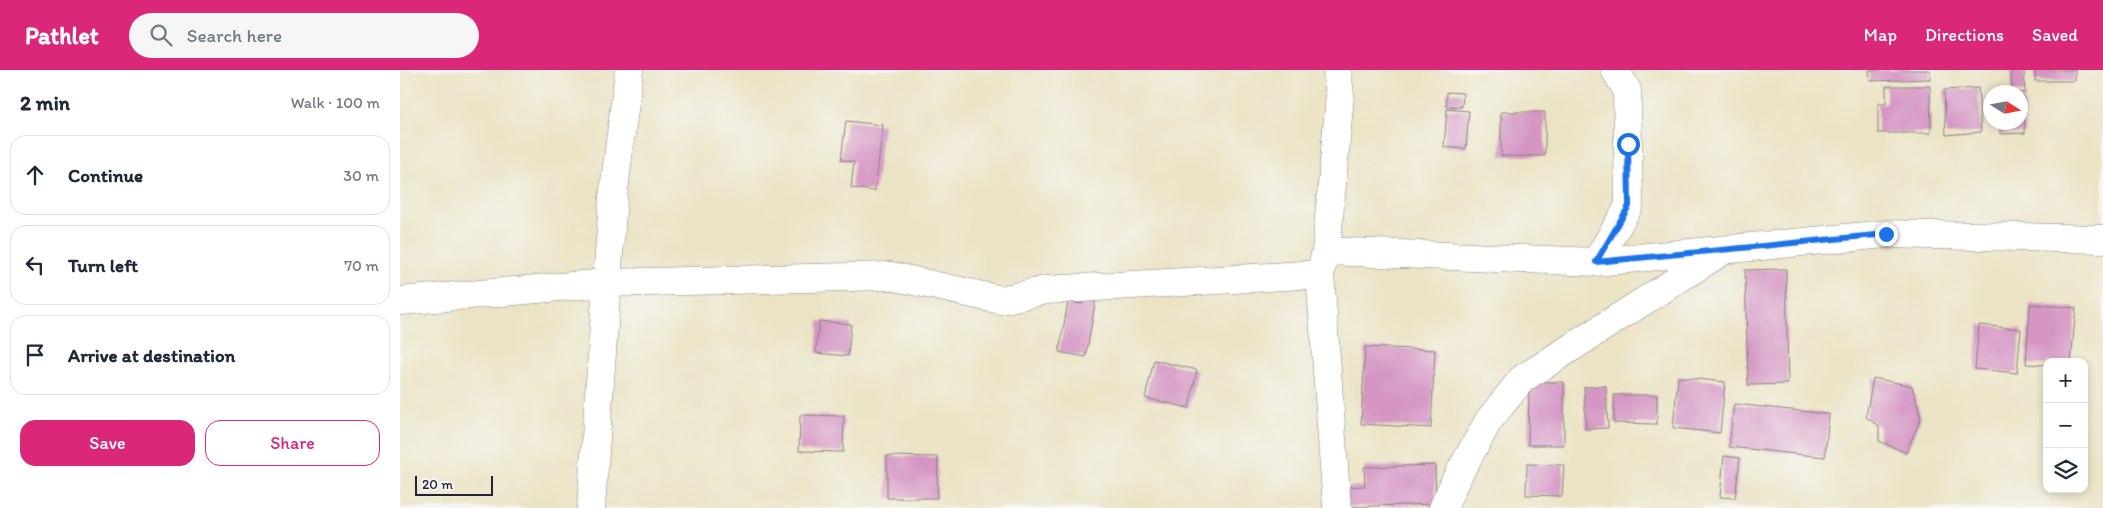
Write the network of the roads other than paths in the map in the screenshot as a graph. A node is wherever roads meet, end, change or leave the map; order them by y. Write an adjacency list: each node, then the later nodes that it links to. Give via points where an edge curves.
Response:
1 (630, 70): 8 (street, via 613,198)
2 (1337, 70): 6 (street, via 1340,95)
3 (1615, 70): 7 (street, via 1627,90 1629,206)
4 (2103, 240): 5 (street, via 1886,234)
5 (1726, 249): 7 (street); 12 (street, via 1522,378 1489,420)
6 (1323, 262): 7 (street); 8 (street, via 1046,290 1000,300 891,276); 11 (street)
7 (1596, 262)
8 (606, 283): 9 (street); 10 (street)
9 (400, 301)
10 (591, 508)
11 (1337, 508)
12 (1443, 508)

